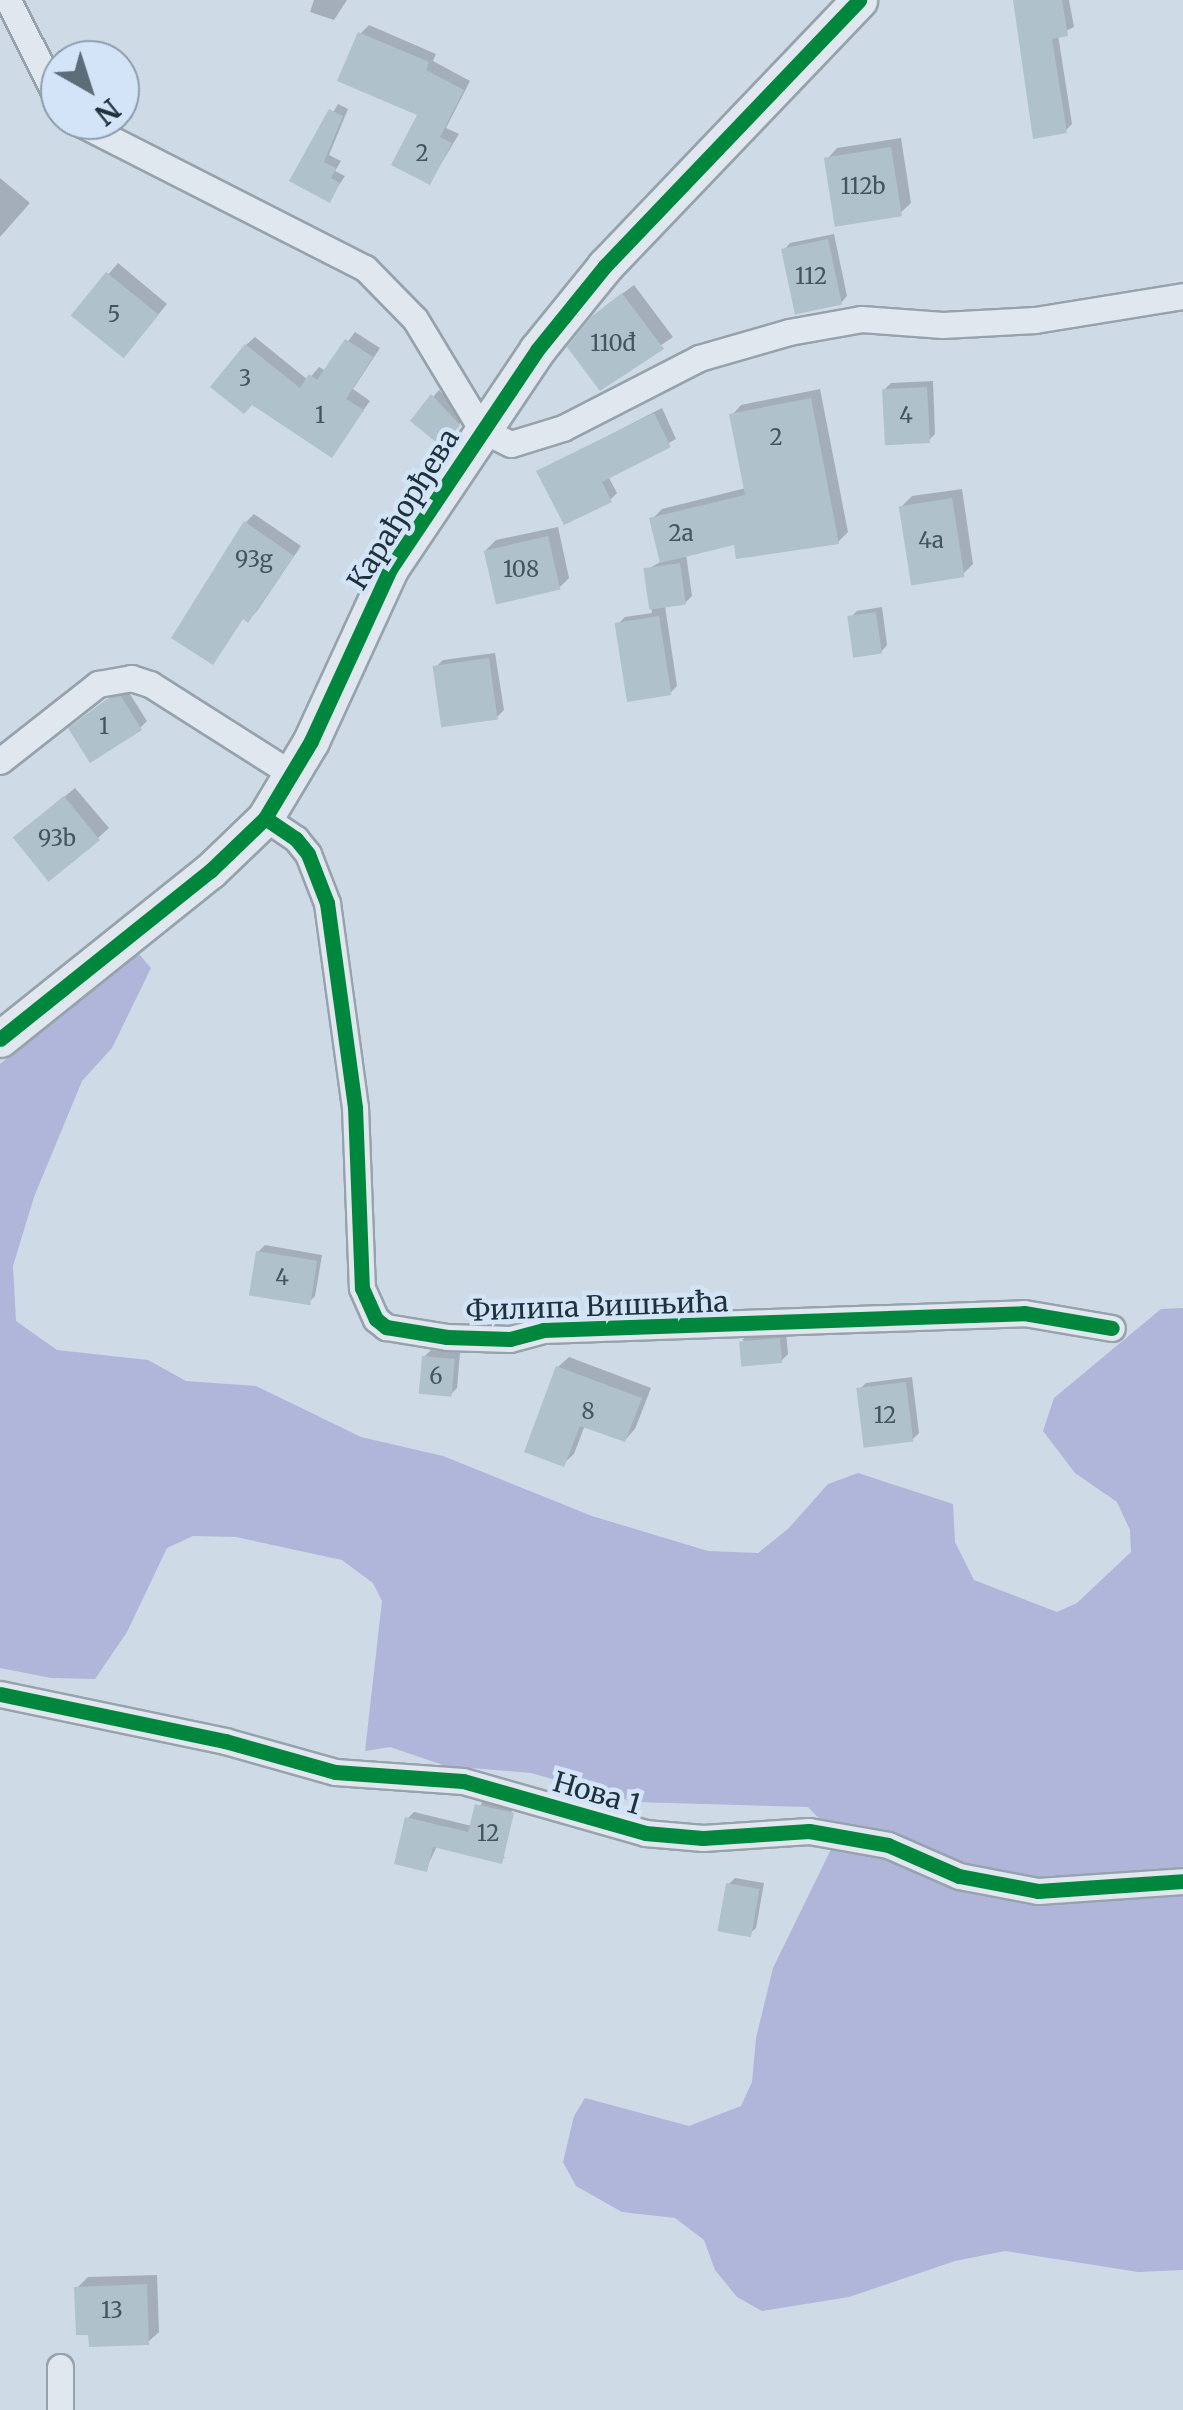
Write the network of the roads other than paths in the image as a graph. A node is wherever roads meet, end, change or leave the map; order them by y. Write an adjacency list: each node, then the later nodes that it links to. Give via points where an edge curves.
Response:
1 (8, 0): 3 (street)
2 (860, 0): 6 (street, Карађорђева, via 605,266)
3 (40, 64)
4 (113, 140): 6 (street, via 365,268 416,319)
5 (1183, 296): 6 (street, via 1035,320 942,325 861,319 807,329 699,358 525,442 511,444)
6 (482, 430): 8 (street, Карађорђева, via 382,583)
7 (0, 761): 8 (street, via 98,684 131,678)
8 (290, 773): 9 (street, Карађорђева)
9 (266, 818): 10 (street, Карађорђева, via 210,871); 11 (street, Филипа Вишњића, via 308,854 327,903 355,1107 362,1288 386,1327 510,1339 543,1330 1024,1314)
10 (0, 1038)
11 (1112, 1328)
12 (0, 1694): 13 (street, Нова 1, via 225,1741 335,1772 463,1782 645,1833 703,1838 810,1831 888,1845 958,1876 1038,1891)
13 (1183, 1881)
14 (60, 2367): 15 (street)
15 (60, 2410)

